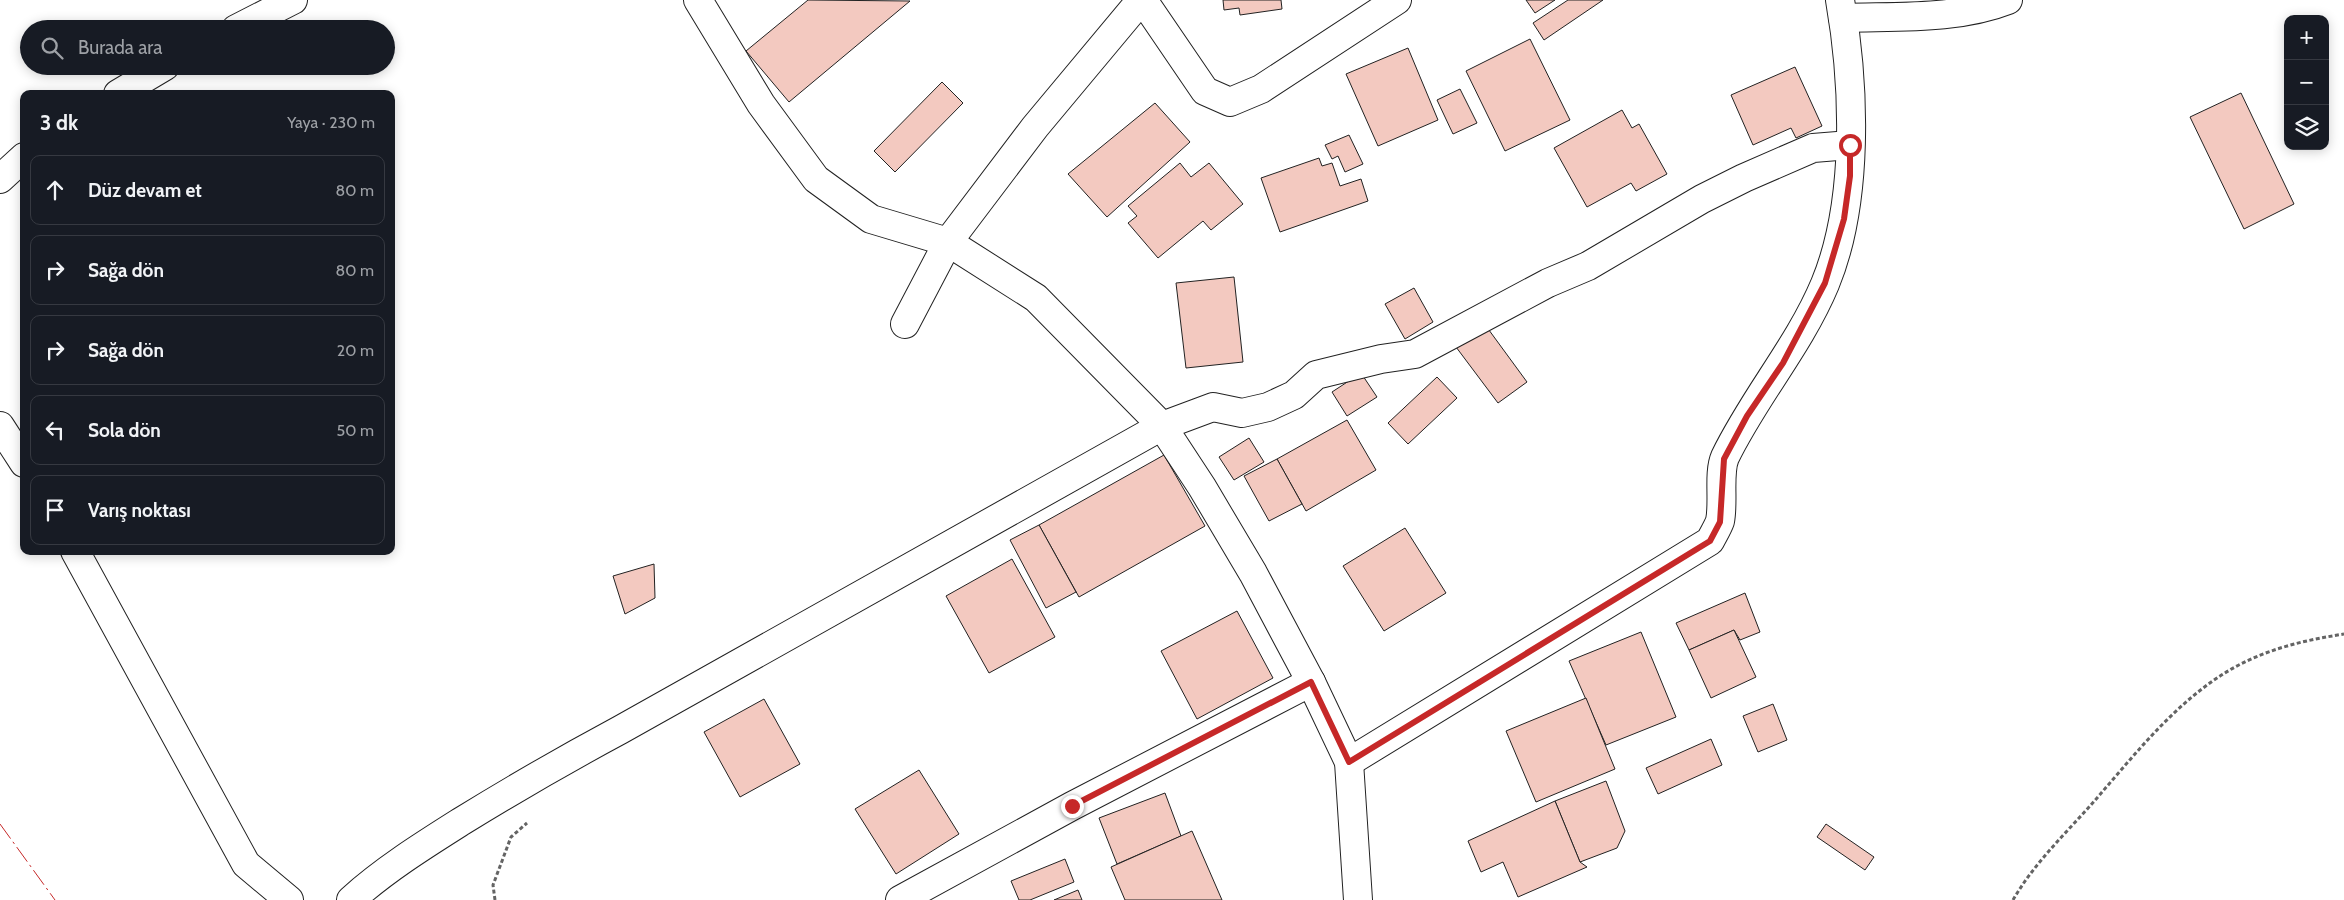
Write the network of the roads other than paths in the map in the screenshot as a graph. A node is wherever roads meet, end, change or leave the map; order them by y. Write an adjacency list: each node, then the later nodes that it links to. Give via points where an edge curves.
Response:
1 (293, 0): 7 (street)
2 (698, 0): 13 (street, via 760,104 816,179 871,219)
3 (1142, 0): 4 (street, via 1205,91 1230,102 1261,89); 13 (street, via 1035,126)
4 (1397, 0)
5 (2008, 0): 6 (street, via 1958,12)
6 (1842, 9): 10 (street, via 1849,76)
7 (254, 20)
8 (150, 75): 9 (street)
9 (125, 90)
10 (1850, 145): 16 (street, via 1813,148 1744,178 1588,266 1548,283 1415,354 1316,375 1294,395 1268,407 1242,413 1213,407); 20 (street, via 1850,176 1844,219 1825,283 1783,363 1747,416 1724,459 1720,522 1710,541)
11 (20, 161): 12 (street)
12 (0, 179)
13 (948, 242): 14 (street); 16 (street, via 1036,298)
14 (905, 324)
15 (0, 426): 17 (street)
16 (1162, 426): 19 (street, via 1253,573); 22 (street, via 638,721 541,772 439,836)
17 (20, 457)
18 (77, 555): 21 (street, via 246,864)
19 (1311, 682): 20 (street); 23 (street)
20 (1349, 762): 24 (street)
21 (289, 900)
22 (350, 900)
23 (900, 900)
24 (1358, 900)

